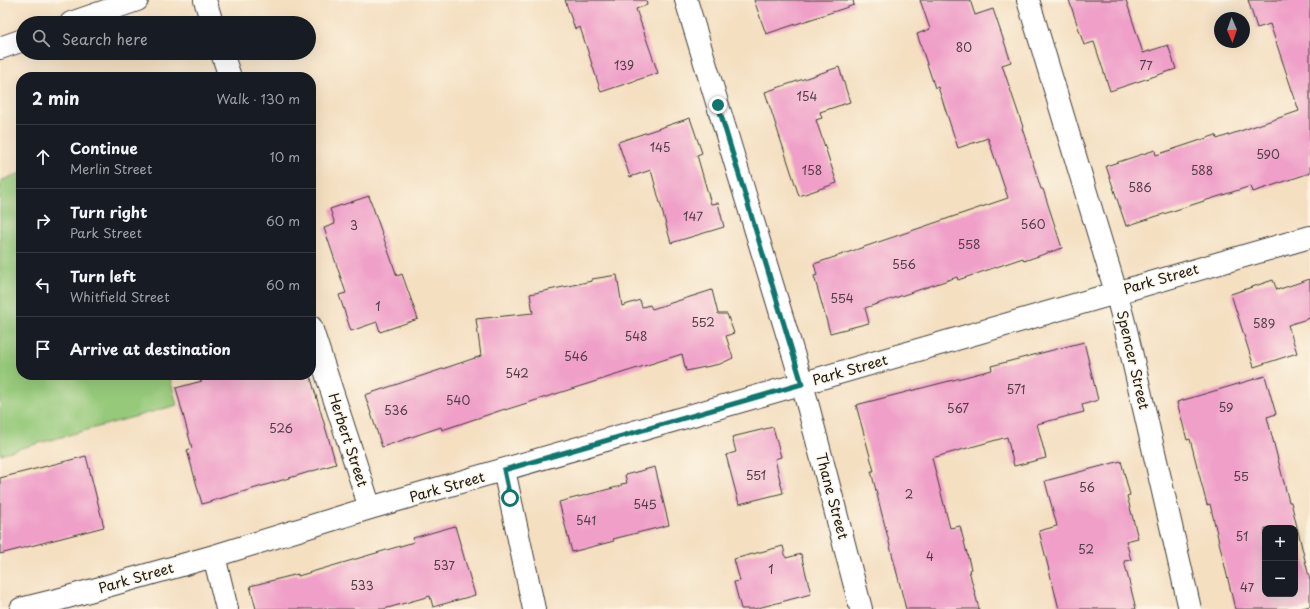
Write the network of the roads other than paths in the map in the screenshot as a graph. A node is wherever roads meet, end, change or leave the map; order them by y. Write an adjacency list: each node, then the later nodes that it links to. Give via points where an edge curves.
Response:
1 (137, 0): 5 (street)
2 (205, 0): 6 (street)
3 (686, 0): 14 (street, Thane Street)
4 (1028, 0): 12 (street, Spencer Street)
5 (91, 16)
6 (210, 16)
7 (16, 42): 8 (street)
8 (0, 48)
9 (224, 60): 10 (street)
10 (228, 72)
11 (1310, 237): 12 (street, Park Street)
12 (1116, 292): 14 (street, Park Street); 22 (street, Spencer Street)
13 (316, 342): 16 (street, Herbert Street)
14 (802, 384): 15 (street, Park Street); 21 (street, Thane Street)
15 (504, 470): 16 (street, Park Street); 20 (street)
16 (370, 508): 17 (street, Park Street)
17 (214, 556): 18 (street, Park Street); 19 (street)
18 (21, 609)
19 (227, 609)
20 (534, 609)
21 (861, 609)
22 (1190, 609)

